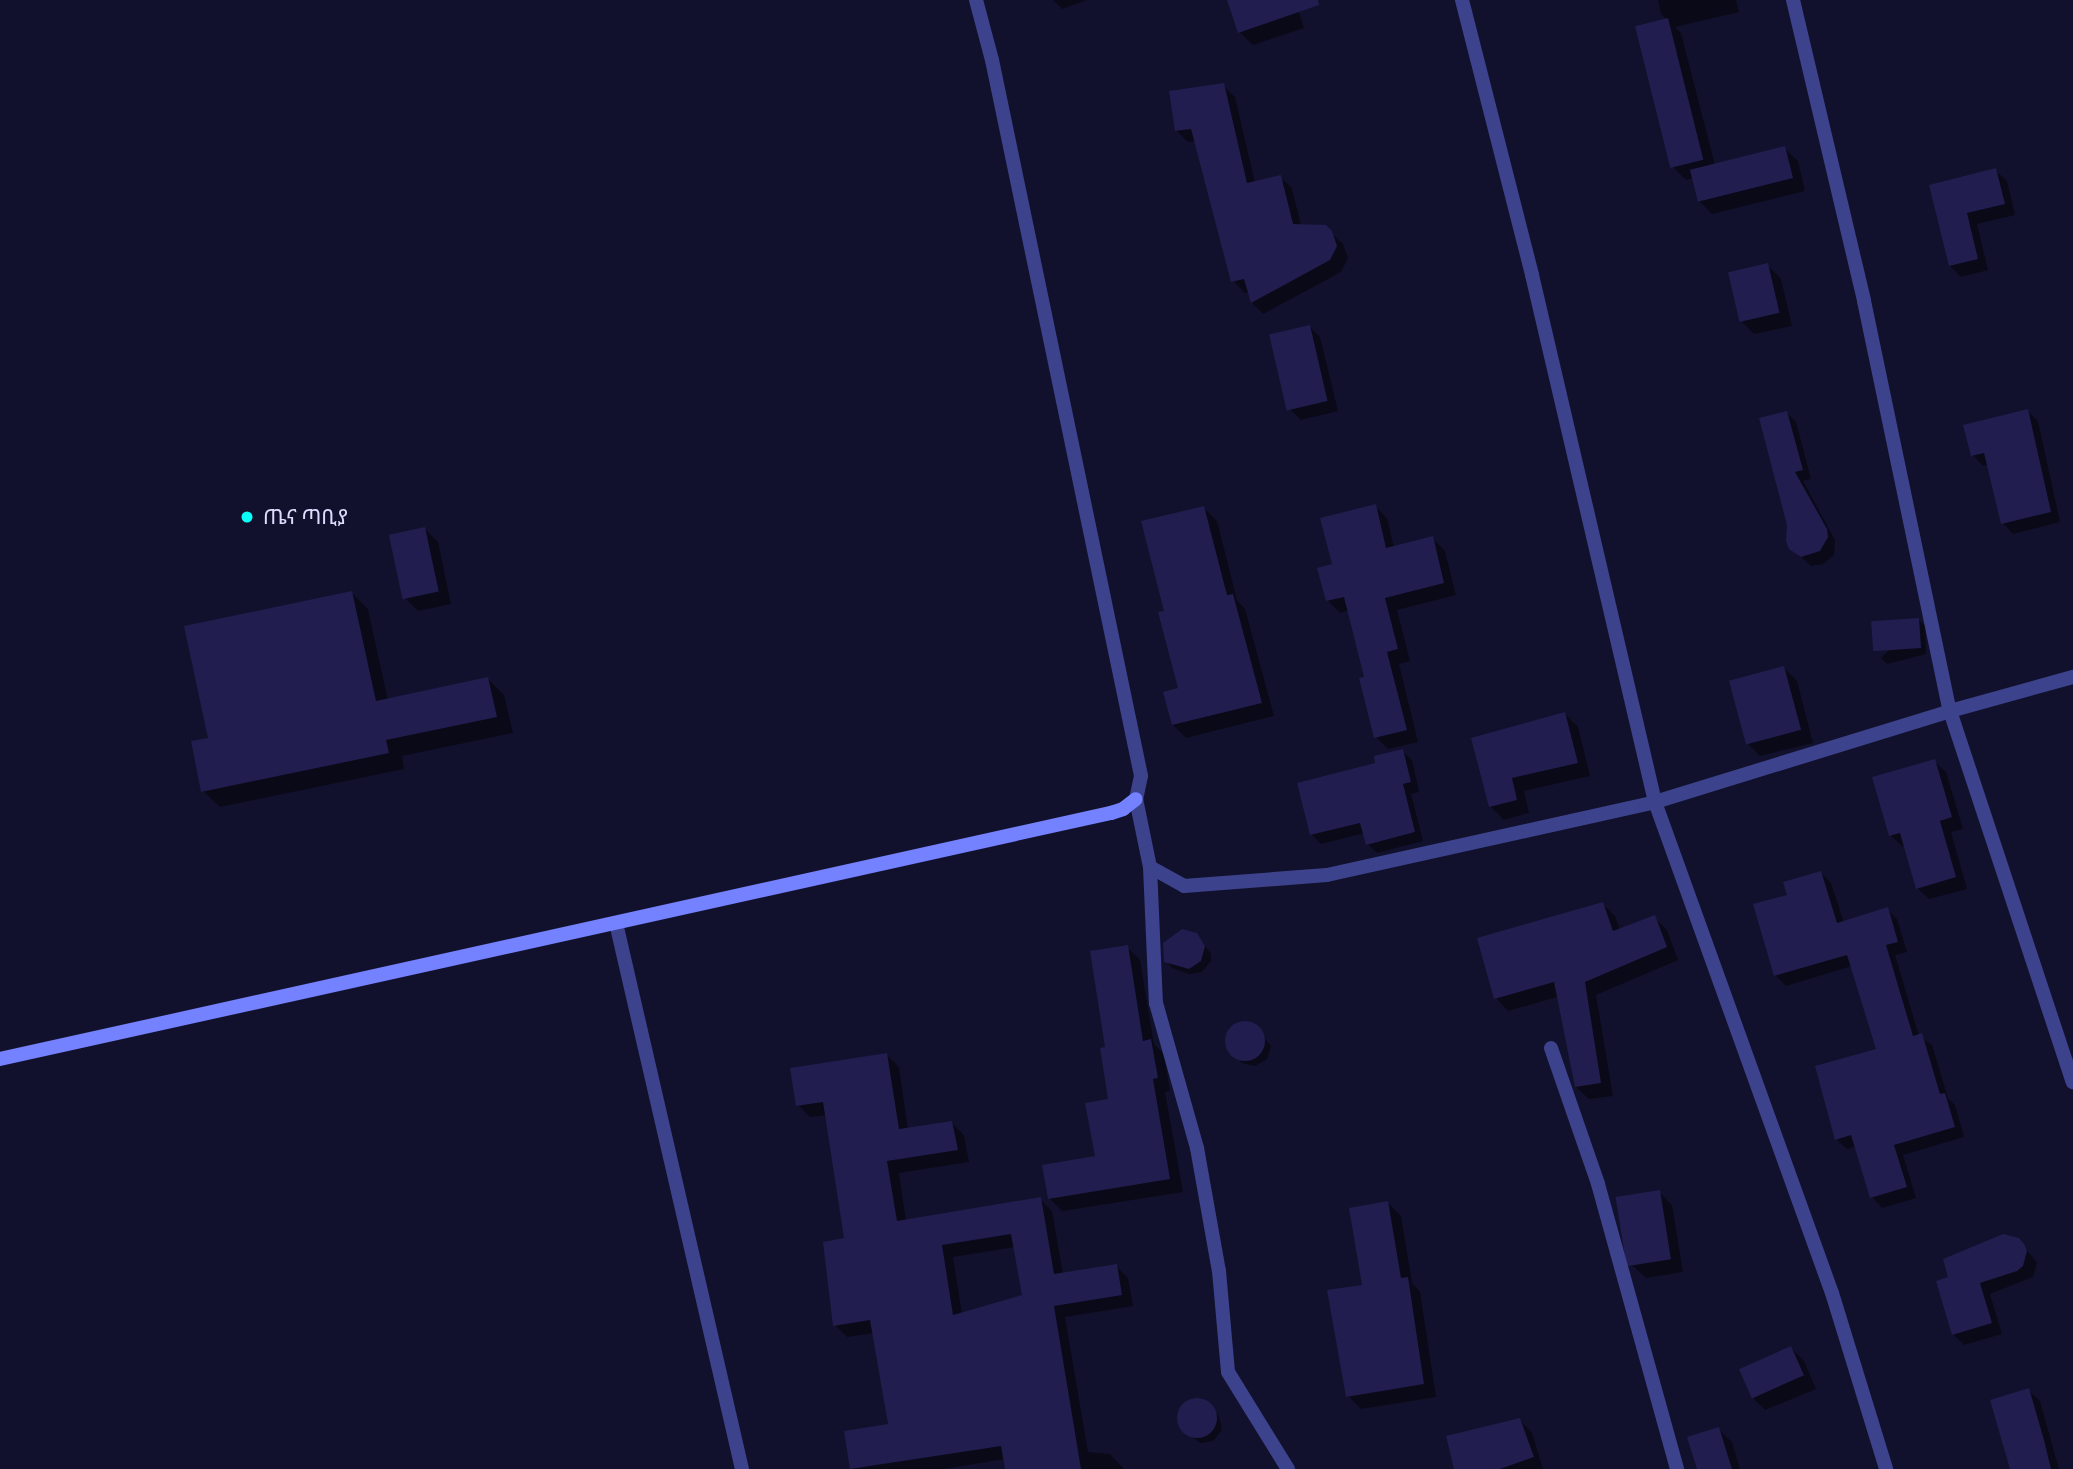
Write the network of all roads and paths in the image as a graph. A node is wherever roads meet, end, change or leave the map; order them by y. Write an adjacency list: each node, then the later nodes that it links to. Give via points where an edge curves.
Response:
1 (976, 0): 6 (street, via 1141,776)
2 (1462, 0): 7 (street, via 1532,275)
3 (1793, 0): 5 (street, via 1864,301)
4 (2073, 677): 5 (street)
5 (1950, 711): 7 (street); 12 (street)
6 (1136, 799): 8 (street); 9 (street, via 1111,813)
7 (1655, 802): 8 (street, via 1327,875 1184,886); 16 (street, via 1832,1293)
8 (1150, 867): 14 (street, via 1156,1003 1197,1148 1219,1271 1228,1372)
9 (616, 923): 11 (street); 13 (street)
10 (1551, 1048): 15 (street, via 1598,1184)
11 (0, 1059)
12 (2073, 1082)
13 (742, 1469)
14 (1288, 1469)
15 (1677, 1469)
16 (1886, 1469)

